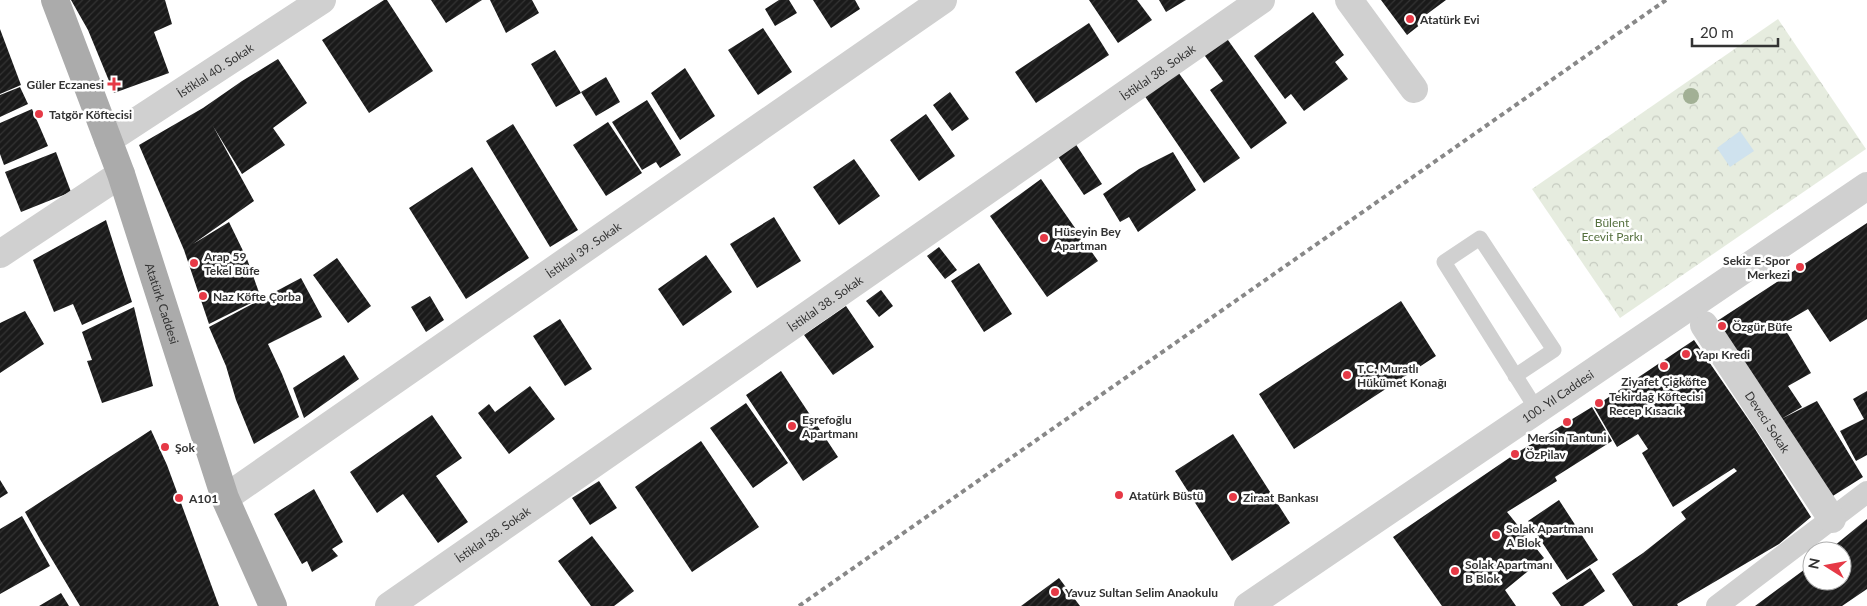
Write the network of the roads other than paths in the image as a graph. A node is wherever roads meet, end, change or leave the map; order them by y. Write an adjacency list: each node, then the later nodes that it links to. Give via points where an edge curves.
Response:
1 (54, 0): 7 (main road, Atatürk Caddesi)
2 (322, 0): 7 (street, İstiklal 40. Sokak)
3 (943, 0): 15 (street, İstiklal 39. Sokak)
4 (1260, 0): 18 (street, İstiklal 38. Sokak)
5 (1349, 0): 6 (street)
6 (1414, 89)
7 (108, 140): 8 (main road, Atatürk Caddesi)
8 (121, 174): 10 (street); 15 (main road, Atatürk Caddesi)
9 (1867, 186): 13 (street, 100. Yıl Caddesi)
10 (0, 254)
11 (1704, 326): 16 (street, Deveci Sokak)
12 (1515, 376): 12 (lane, via 1444,262 1480,238 1554,350); 13 (lane)
13 (1537, 410): 19 (street, 100. Yıl Caddesi)
14 (1867, 492): 16 (street)
15 (226, 498): 17 (main road, Atatürk Caddesi)
16 (1832, 519): 20 (street)
17 (273, 606)
18 (389, 606)
19 (1248, 606)
20 (1717, 606)

